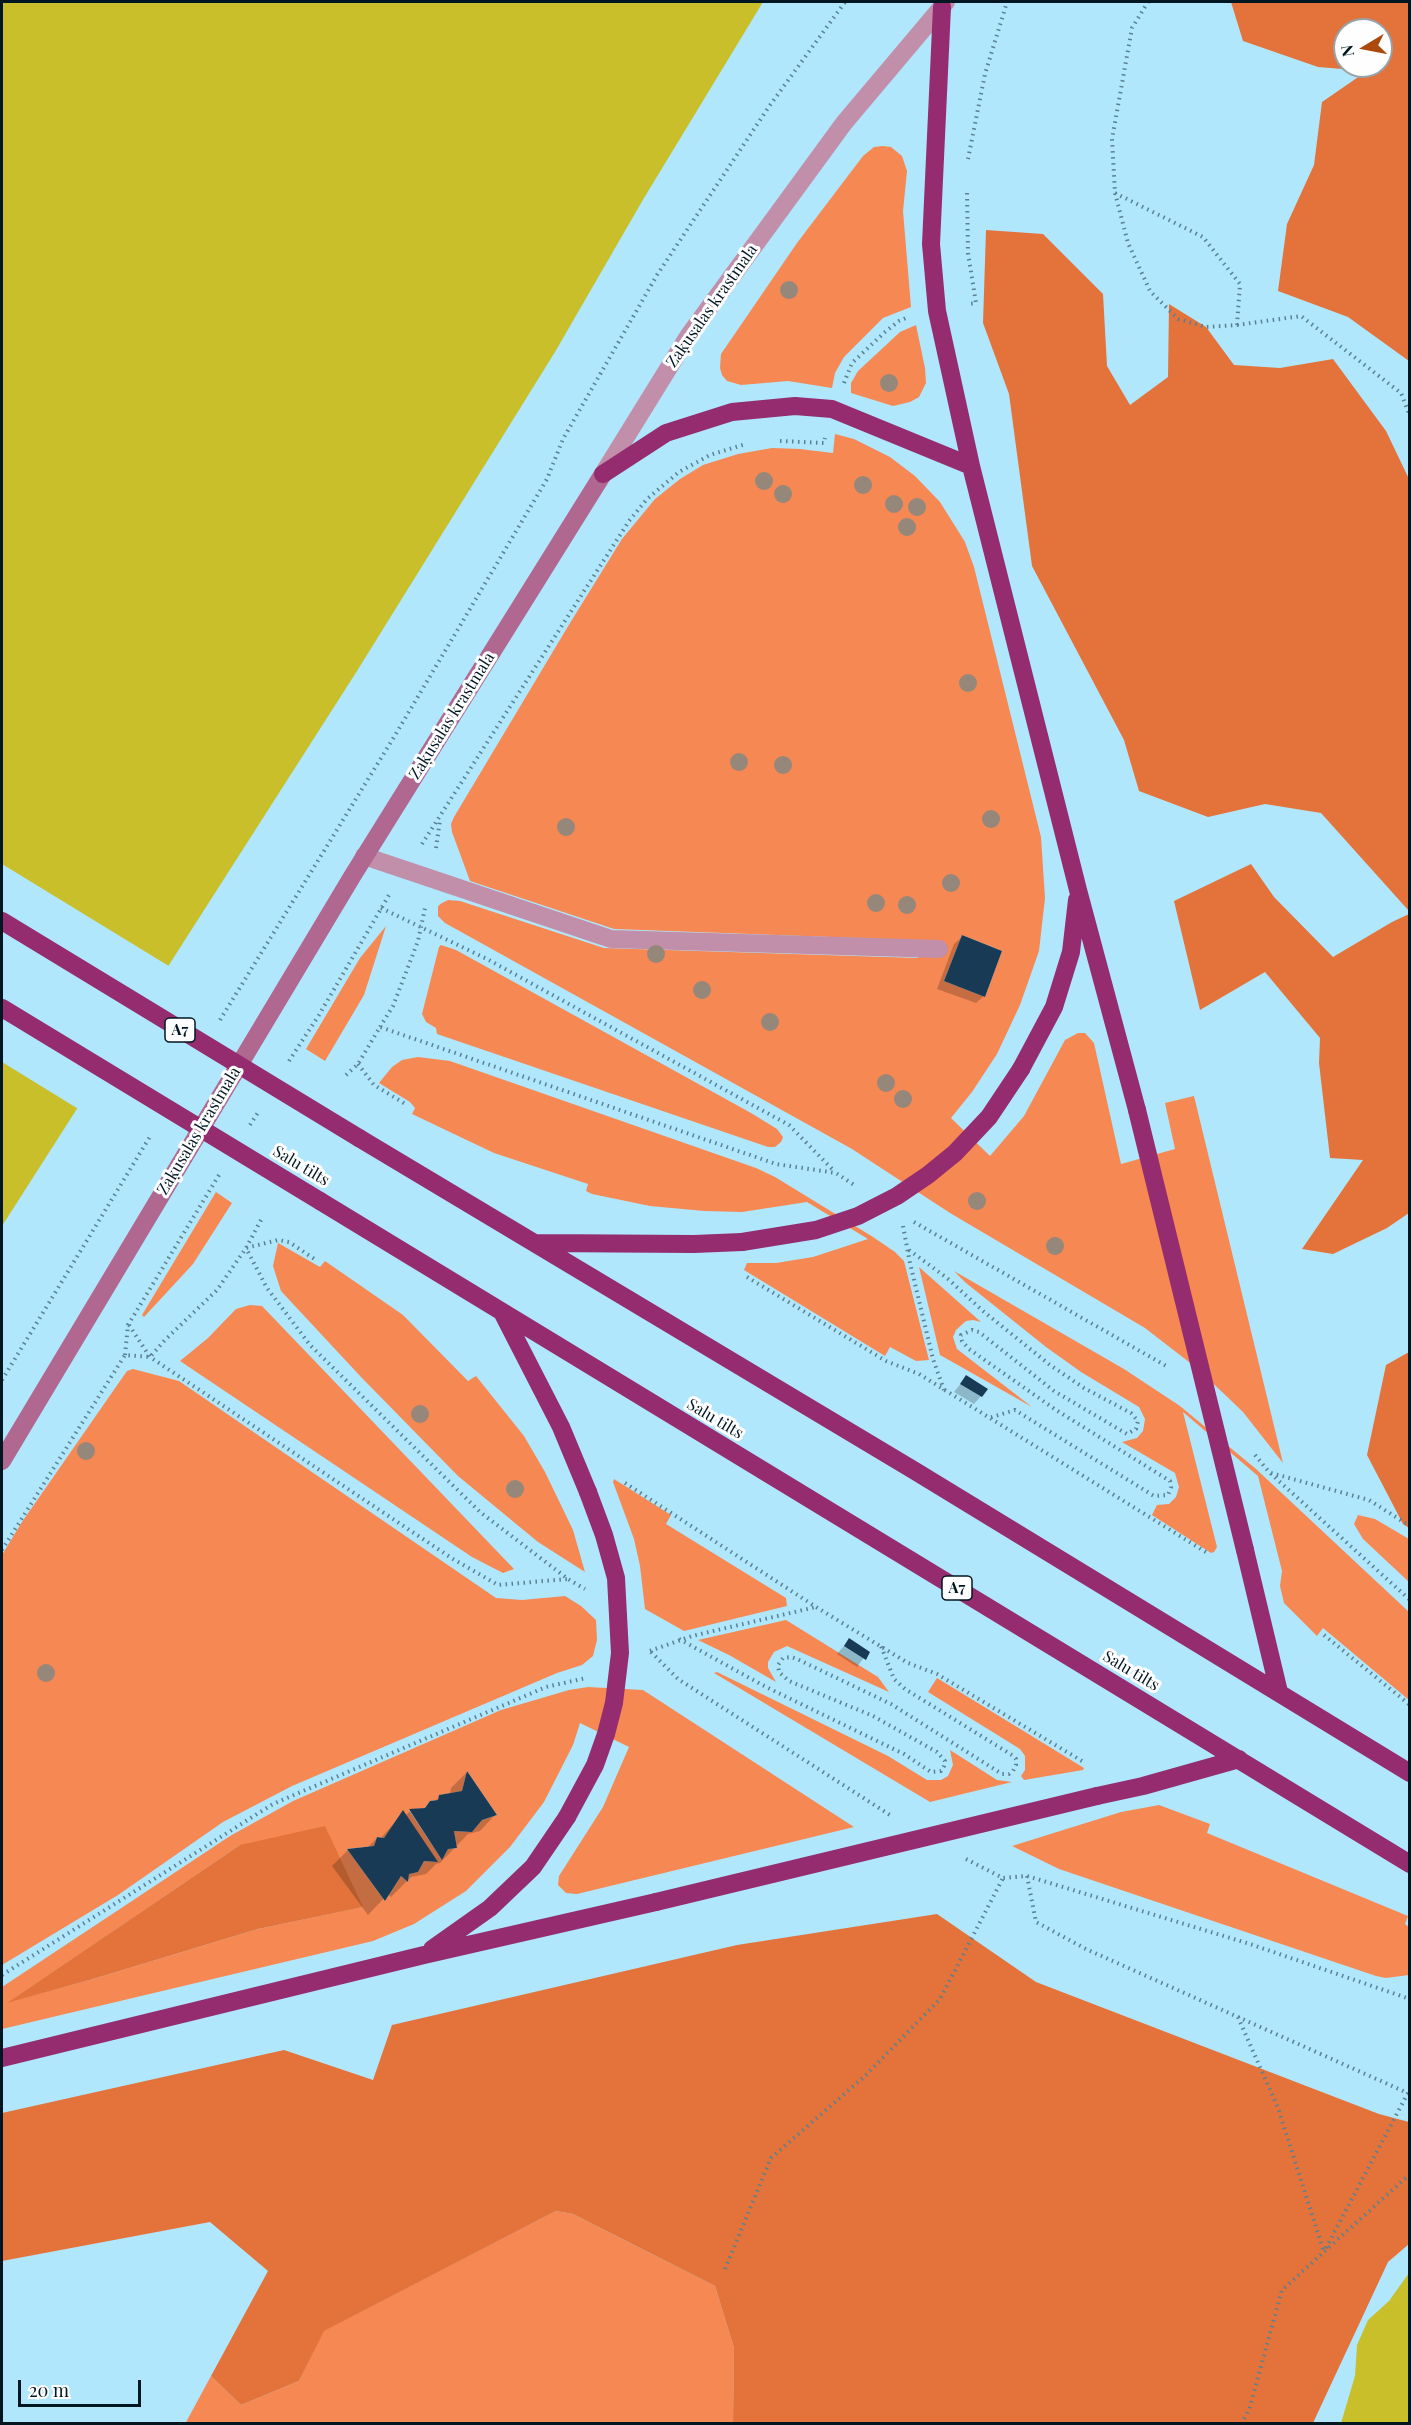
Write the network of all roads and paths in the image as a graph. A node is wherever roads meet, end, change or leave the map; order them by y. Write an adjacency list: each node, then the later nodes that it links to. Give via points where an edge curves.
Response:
1 (845, 2): 26 (path, via 768,108 657,275 563,439 547,479)
2 (1007, 2): 5 (path, via 987,67)
3 (1148, 2): 7 (path, via 1132,28 1112,139)
4 (944, 4): 16 (highway, via 931,244 937,311); 17 (street, Zaķusalas krastmala, via 844,123 703,315)
5 (966, 169)
6 (967, 181): 8 (path, via 968,253 976,303)
7 (1115, 193): 10 (path, via 1203,237 1240,284); 10 (path, via 1128,243 1150,291 1178,319 1206,327)
8 (965, 304)
9 (913, 316): 11 (path, via 899,321 852,363)
10 (1237, 325): 12 (path, via 1301,316 1401,393)
11 (843, 387)
12 (1410, 416)
13 (825, 437): 14 (path, via 825,443)
14 (770, 441)
15 (752, 443): 19 (path, via 710,455 679,472 629,521)
16 (971, 466): 17 (highway, via 832,410 795,406 732,412 666,433); 20 (highway)
17 (603, 474): 18 (street, Zaķusalas krastmala)
18 (364, 856): 19 (street); 55 (street, Zaķusalas krastmala)
19 (404, 870): 21 (path); 24 (street, via 611,939)
20 (1078, 890): 41 (highway, bridge, via 1071,952 1054,1007 1021,1069 989,1117 955,1154 897,1196 858,1216 816,1230 741,1242); 72 (highway, bridge, via 1137,1110)
21 (381, 908): 29 (path); 36 (path, via 487,959 789,1125)
22 (2, 921): 41 (highway, A7, bridge)
23 (418, 941): 27 (path, via 393,1006)
24 (939, 949)
25 (2, 1008): 46 (highway, Salu tilts / A7, bridge)
26 (217, 1026)
27 (380, 1027): 28 (path); 36 (path, via 776,1164)
28 (358, 1064): 30 (path); 31 (path, via 374,1084)
29 (285, 1068)
30 (346, 1075)
31 (407, 1105)
32 (261, 1107): 33 (path)
33 (249, 1126)
34 (152, 1134): 51 (path)
35 (225, 1165): 47 (path)
36 (836, 1173): 37 (path)
37 (863, 1190)
38 (910, 1219): 50 (path)
39 (261, 1220): 42 (path)
40 (902, 1222): 43 (path)
41 (534, 1243): 72 (highway, A7)
42 (246, 1248): 44 (path, via 278,1240 289,1242); 49 (path, via 218,1290); 61 (path, via 267,1288 310,1345 480,1512)
43 (909, 1250): 52 (path, via 933,1359); 53 (path, via 1050,1365 1131,1413 1138,1421 1136,1429 1127,1434 1054,1391 979,1332 972,1330 961,1335 969,1349 1056,1410 1170,1481 1168,1495 1154,1496 1015,1410)
44 (316, 1260)
45 (747, 1277): 52 (path, via 886,1361)
46 (503, 1314): 74 (highway, Salu tilts / A7); 82 (highway, bridge, via 561,1426 604,1535 616,1578 620,1653 614,1703 595,1766 567,1817 532,1867 490,1908)
47 (128, 1324): 48 (path); 49 (path)
48 (125, 1355): 49 (path); 59 (path)
49 (150, 1357): 61 (path, via 498,1585)
50 (1170, 1368)
51 (2, 1380)
52 (945, 1390): 53 (path)
53 (989, 1418): 60 (path)
54 (1248, 1447): 56 (path)
55 (2, 1461)
56 (1269, 1472): 58 (path, via 1369,1500); 63 (path)
57 (625, 1482): 64 (path)
58 (1410, 1526)
59 (2, 1550)
60 (1209, 1554)
61 (568, 1579): 62 (path)
62 (586, 1590)
63 (1410, 1600)
64 (816, 1607): 66 (path); 68 (path)
65 (1324, 1635): 73 (path)
66 (679, 1639): 68 (path, via 766,1687 904,1754 931,1773 944,1766 945,1761 937,1752 873,1716 789,1681 777,1665 783,1658 798,1659 891,1704 1002,1774 1013,1771 1016,1759 1012,1755 894,1680); 69 (path)
67 (643, 1643): 69 (path)
68 (881, 1646): 75 (path, via 908,1663 937,1674)
69 (650, 1651): 70 (path); 77 (path, via 678,1679)
70 (641, 1657)
71 (589, 1677): 83 (path, via 546,1686 273,1804)
72 (1279, 1692): 76 (highway, A7)
73 (1410, 1705)
74 (1239, 1759): 79 (highway, Salu tilts / A7); 82 (highway, bridge, via 1143,1786)
75 (1082, 1761)
76 (1410, 1773)
77 (898, 1820)
78 (957, 1855): 81 (path)
79 (1410, 1864)
80 (1027, 1876): 81 (path); 84 (path, via 1250,1944); 85 (path, via 1036,1922 1086,1949)
81 (1003, 1878): 90 (path, via 940,1999 866,2075 771,2158)
82 (424, 1955): 86 (highway)
83 (2, 1975)
84 (1410, 1999)
85 (1238, 2017): 87 (path); 89 (path, via 1278,2108)
86 (2, 2058)
87 (1409, 2092): 89 (path)
88 (1410, 2174): 89 (path)
89 (1324, 2252): 91 (path, via 1282,2290 1249,2410)
90 (725, 2269)
91 (1241, 2424)

